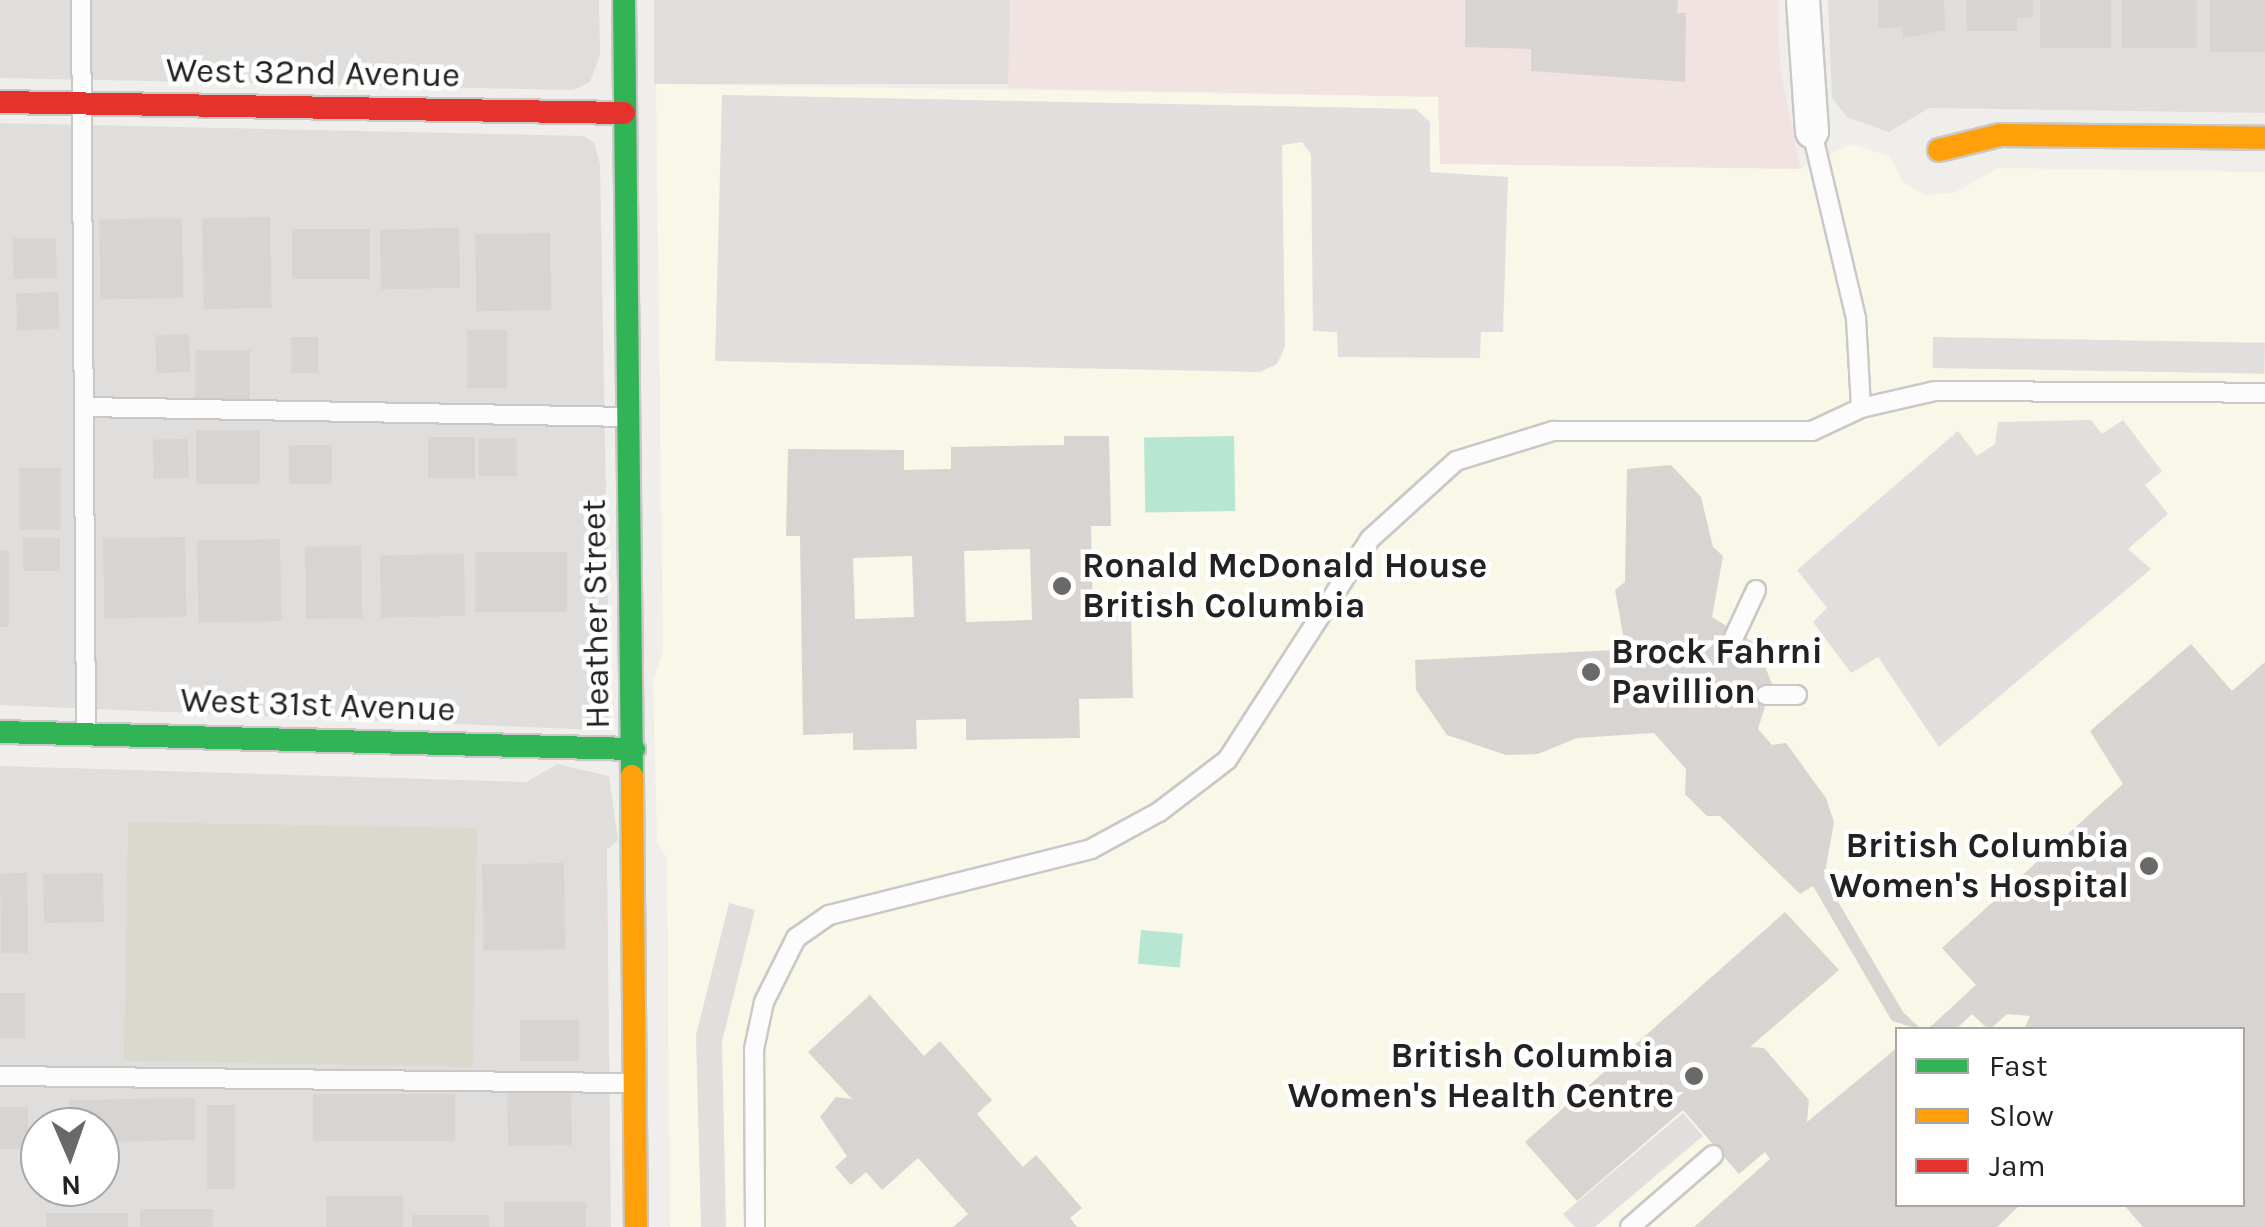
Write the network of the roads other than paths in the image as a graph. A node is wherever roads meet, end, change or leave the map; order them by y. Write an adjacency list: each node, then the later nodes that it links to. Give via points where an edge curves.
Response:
1 (80, 0): 5 (lane)
2 (624, 0): 6 (street, Heather Street)
3 (1803, 0): 7 (street)
4 (0, 102): 5 (street, West 32nd Avenue)
5 (82, 105): 6 (street, West 32nd Avenue); 11 (lane)
6 (624, 112): 13 (street, Heather Street)
7 (1812, 132): 12 (lane, via 1856,318)
8 (2265, 138): 9 (street, via 2000,135)
9 (1940, 150)
10 (2265, 393): 12 (lane, via 1992,387)
11 (84, 407): 13 (lane); 19 (lane)
12 (1861, 408): 25 (lane, via 1812,431 1553,431 1456,461 1370,539 1227,760 1159,812 1077,853 812,925 785,954 758,1024 750,1129)
13 (628, 417): 20 (street, Heather Street)
14 (1756, 590): 15 (lane)
15 (1734, 636)
16 (1797, 695): 17 (lane)
17 (1766, 696)
18 (0, 732): 19 (street, West 31st Avenue)
19 (86, 734): 20 (street, West 31st Avenue)
20 (634, 749): 22 (street, Heather Street)
21 (0, 1076): 22 (lane)
22 (636, 1083): 24 (street, Heather Street)
23 (1712, 1155): 26 (lane)
24 (636, 1227)
25 (755, 1227)
26 (1630, 1227)

